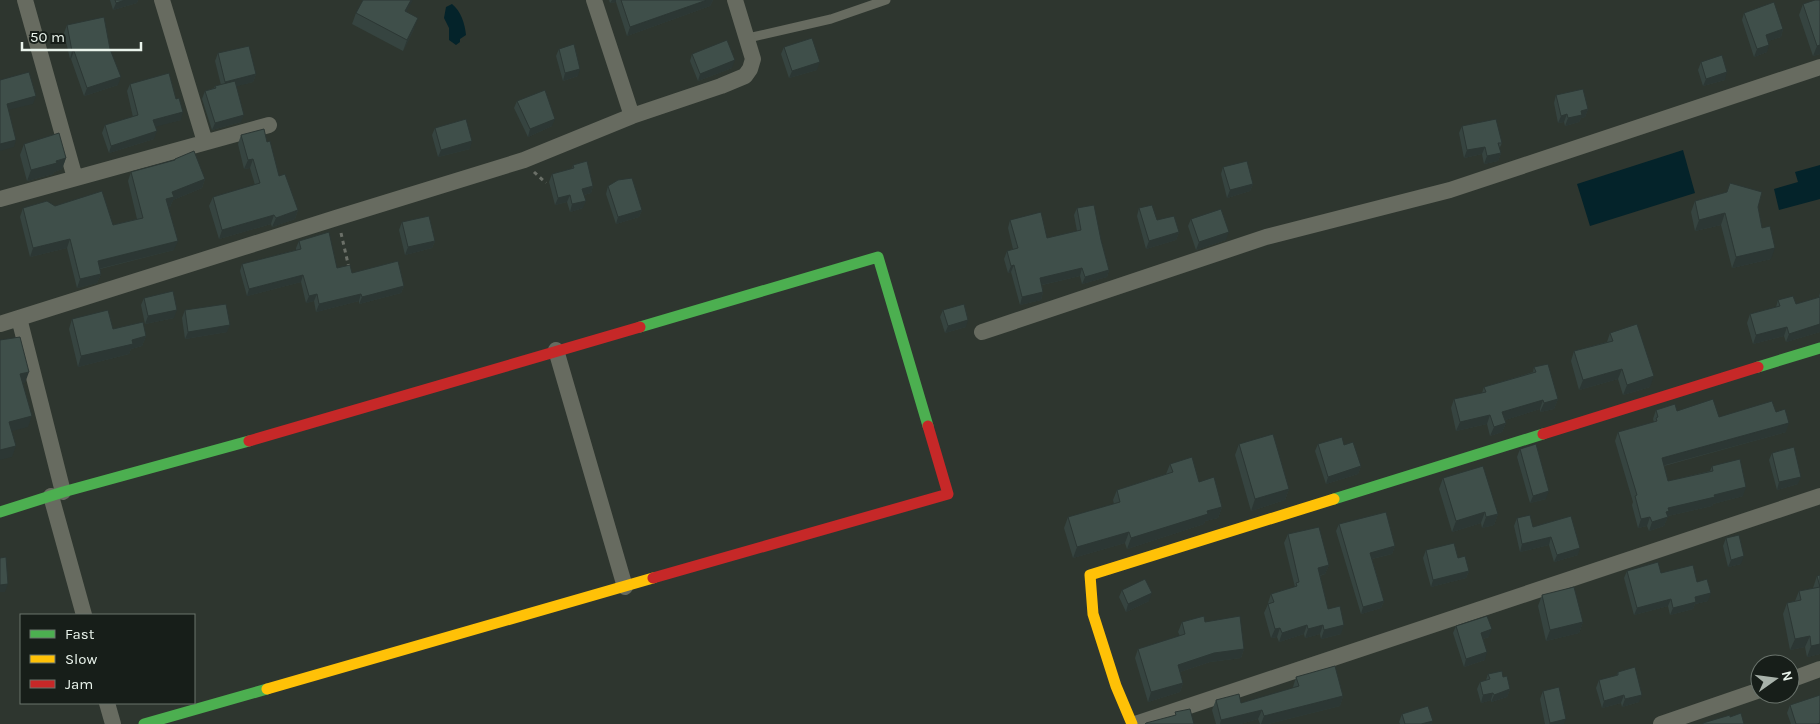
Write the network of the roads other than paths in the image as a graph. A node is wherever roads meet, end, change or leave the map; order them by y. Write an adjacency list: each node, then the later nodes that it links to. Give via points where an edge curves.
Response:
1 (25, 0): 11 (street)
2 (162, 0): 10 (street)
3 (594, 0): 8 (street)
4 (735, 0): 6 (street)
5 (886, 0): 6 (lane, via 831,19)
6 (748, 38): 8 (street, via 753,59 745,76)
7 (1820, 67): 15 (street, via 1450,190 1266,237)
8 (632, 116): 13 (street, via 524,160)
9 (269, 125): 10 (street)
10 (205, 142): 11 (street)
11 (75, 178): 12 (street)
12 (0, 198)
13 (19, 318): 14 (street); 18 (street)
14 (0, 324)
15 (982, 332)
16 (1820, 348): 29 (street, via 1090,576 1093,614 1116,686)
17 (556, 350): 18 (street); 21 (street); 21 (street, via 878,257 948,494)
18 (57, 494): 20 (street); 22 (street)
19 (1820, 496): 29 (street)
20 (0, 512)
21 (625, 587): 28 (street)
22 (84, 614)
23 (1820, 669): 24 (street)
24 (1800, 676)
25 (1750, 693): 30 (street)
26 (107, 704): 27 (street)
27 (113, 724)
28 (144, 724)
29 (1134, 724)
30 (1661, 724)

